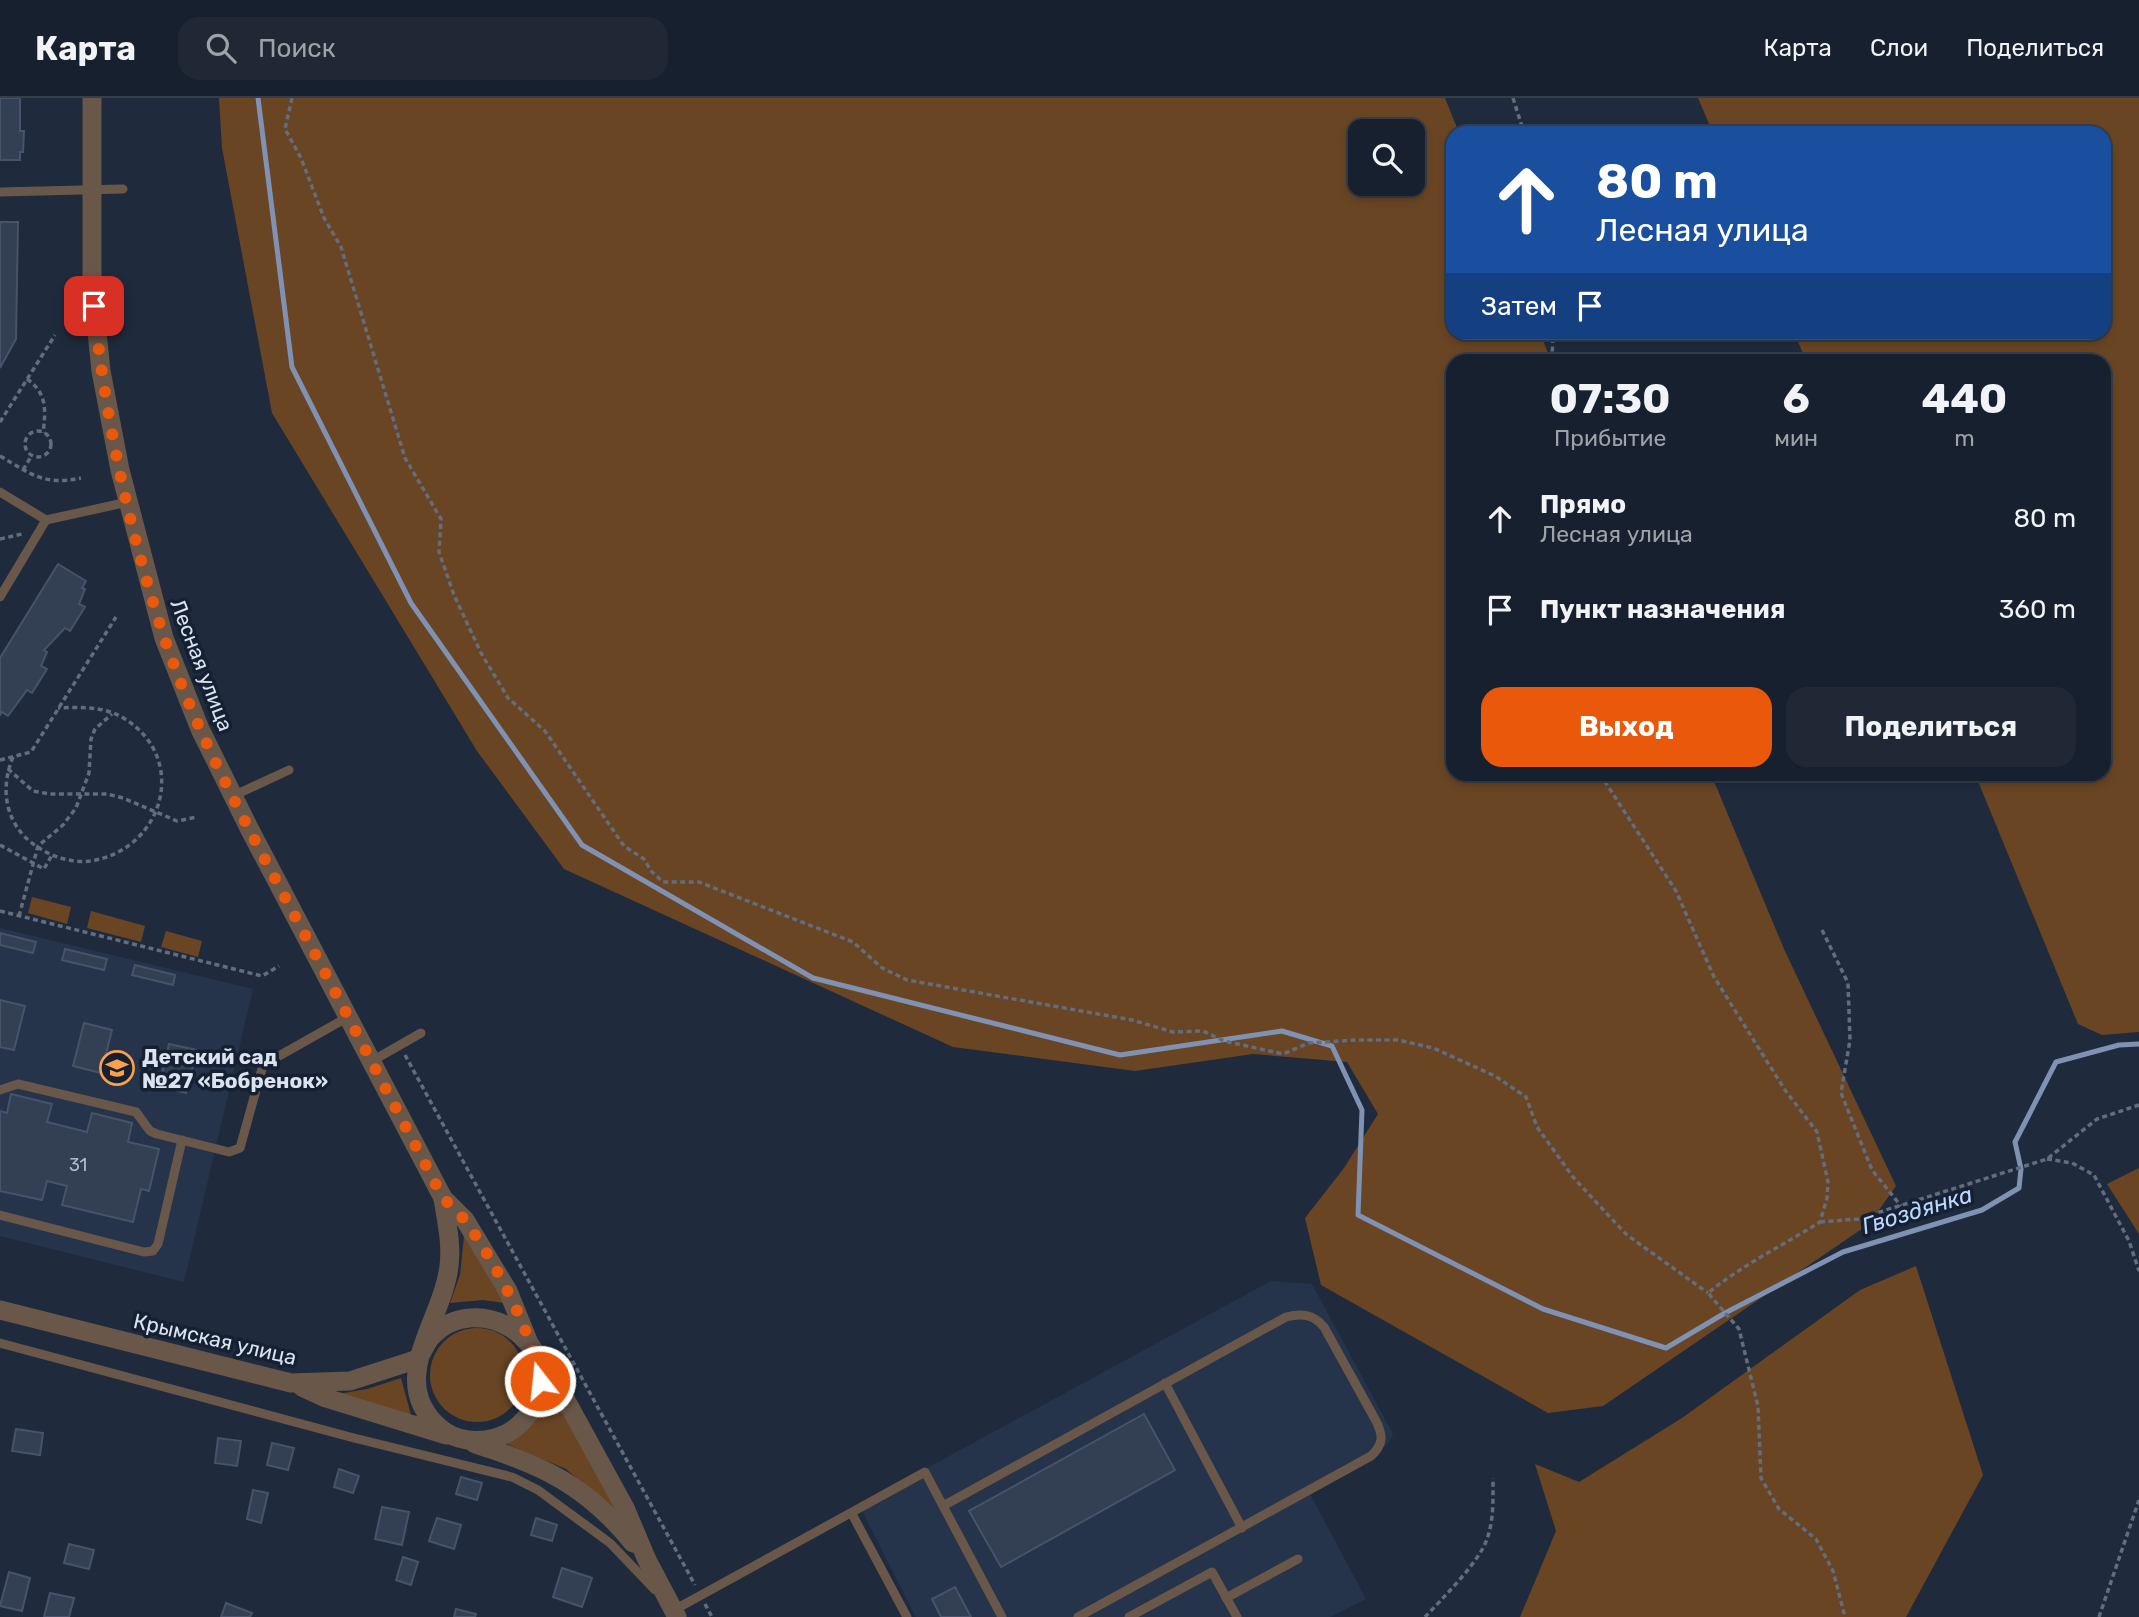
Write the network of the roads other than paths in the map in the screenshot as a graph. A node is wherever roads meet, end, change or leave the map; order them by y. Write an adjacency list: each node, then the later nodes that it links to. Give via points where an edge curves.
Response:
1 (92, 98): 3 (street, Лесная улица)
2 (123, 189): 3 (lane)
3 (91, 190): 4 (lane); 6 (street, Лесная улица, via 92,284 101,371)
4 (0, 192)
5 (0, 492): 7 (lane)
6 (128, 502): 7 (lane); 10 (street, Лесная улица, via 164,638)
7 (46, 520): 8 (lane)
8 (0, 597)
9 (289, 770): 10 (lane)
10 (233, 796): 11 (street, Лесная улица)
11 (348, 1016): 13 (street, Лесная улица); 15 (lane, via 263,1065 240,1148 229,1152)
12 (421, 1033): 13 (lane)
13 (372, 1061): 16 (street, Лесная улица)
14 (0, 1090): 15 (lane, via 18,1084 136,1112 150,1131)
15 (183, 1140): 17 (lane, via 153,1251)
16 (443, 1198): 20 (street, via 465,1220 508,1291); 21 (street, via 450,1265 443,1297)
17 (0, 1215)
18 (0, 1310): 22 (street, Крымская улица)
19 (0, 1343): 31 (lane, via 512,1477 538,1490 610,1543)
20 (529, 1343): 21 (street, via 513,1327 492,1318 470,1317 431,1337); 24 (street, via 540,1381 529,1414 502,1437); 29 (street, via 625,1508)
21 (418, 1359): 22 (street, Крымская улица, via 350,1381); 24 (street, via 418,1399 443,1431)
22 (291, 1382): 24 (street, via 326,1398)
23 (1165, 1383): 25 (lane); 27 (lane); 27 (lane, via 1286,1317 1300,1314 1316,1318 1324,1327 1376,1420 1382,1434 1379,1449)
24 (461, 1439): 29 (street, via 553,1472 590,1498)
25 (943, 1506): 26 (lane, via 925,1472); 33 (lane)
26 (852, 1514): 31 (lane); 32 (lane)
27 (1242, 1528): 34 (lane)
28 (1298, 1559): 30 (lane)
29 (647, 1560): 31 (street)
30 (1226, 1598): 35 (lane, via 1212,1572); 36 (lane)
31 (676, 1613)
32 (907, 1617)
33 (1002, 1617)
34 (1078, 1617)
35 (1129, 1617)
36 (1237, 1617)

